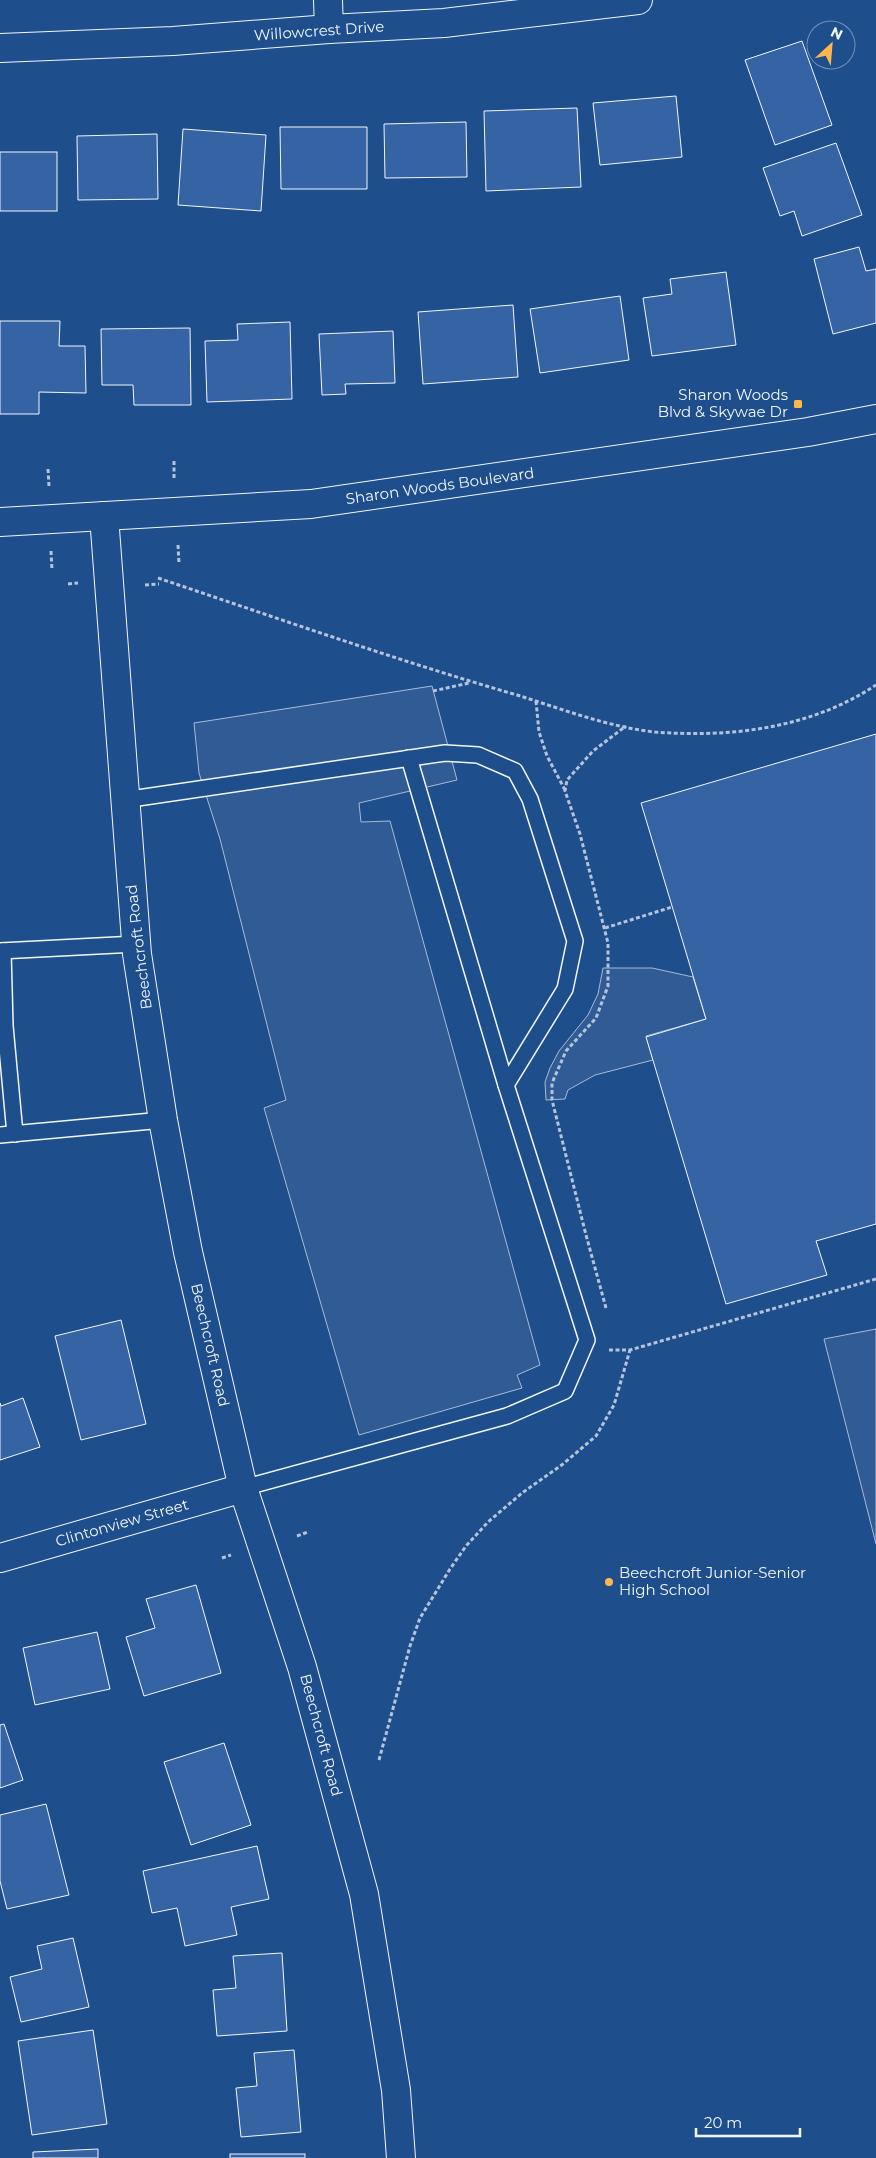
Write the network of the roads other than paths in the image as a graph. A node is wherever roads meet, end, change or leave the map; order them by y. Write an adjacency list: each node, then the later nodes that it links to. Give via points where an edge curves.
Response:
1 (328, 0): 3 (street)
2 (638, 0): 3 (street, Willowcrest Drive, via 444,24)
3 (329, 29): 4 (street, Willowcrest Drive, via 173,41)
4 (0, 48)
5 (876, 419): 6 (street, Sharon Woods Boulevard, via 808,432 312,504)
6 (104, 516): 7 (street, Sharon Woods Boulevard); 9 (street, Beechcroft Road)
7 (0, 522)
8 (409, 758): 9 (lane); 12 (lane); 12 (lane, via 445,753 478,755 515,771 530,799 575,941 566,988)
9 (124, 800): 10 (street, Beechcroft Road)
10 (136, 944): 11 (lane); 13 (street, Beechcroft Road)
11 (1, 951): 14 (lane)
12 (506, 1085): 15 (lane, via 587,1340 565,1391 507,1416)
13 (164, 1120): 14 (lane); 15 (street, Beechcroft Road, via 188,1252)
14 (7, 1134)
15 (243, 1488): 16 (street, Clintonview Street); 17 (street, Beechcroft Road, via 302,1667 364,1894 396,2090)
16 (0, 1558)
17 (401, 2158)

